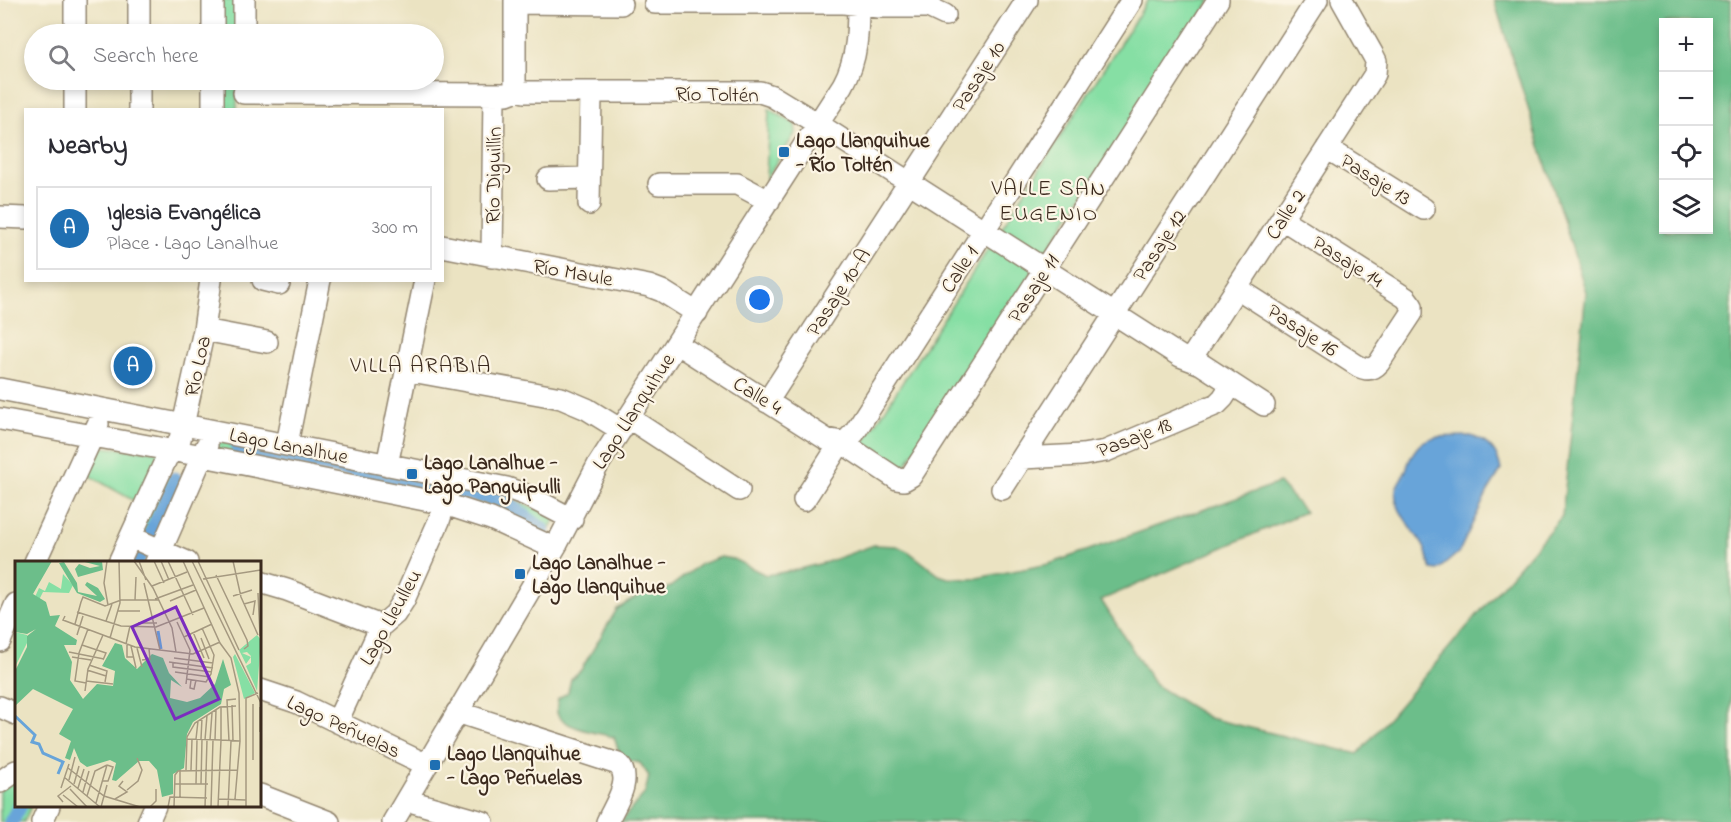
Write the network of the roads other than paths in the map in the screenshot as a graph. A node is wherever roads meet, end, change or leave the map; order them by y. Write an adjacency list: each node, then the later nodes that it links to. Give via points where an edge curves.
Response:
1 (75, 0): 15 (street)
2 (139, 0): 16 (street)
3 (213, 0): 17 (street)
4 (244, 0): 18 (street)
5 (1027, 0): 35 (street, Pasaje 10)
6 (1132, 0): 43 (street, Calle 1)
7 (1218, 0): 46 (street, Pasaje 11)
8 (1317, 0): 52 (street, Pasaje 12)
9 (1342, 0): 32 (street, Calle 2, via 1377,67)
10 (515, 1): 13 (street); 22 (street)
11 (858, 2): 12 (street); 14 (street, via 928,7); 31 (street, Lago Llanquihue, via 854,62)
12 (655, 3)
13 (621, 4)
14 (945, 15)
15 (75, 24)
16 (139, 24)
17 (213, 24)
18 (244, 24)
19 (75, 90): 28 (street)
20 (139, 90): 29 (street)
21 (213, 90): 30 (street)
22 (517, 90): 23 (street, Río Toltén); 25 (street, Río Toltén)
23 (591, 93): 31 (street, Río Toltén, via 760,92); 33 (street)
24 (244, 94): 26 (street, Río Toltén)
25 (494, 94): 27 (street, Río Toltén); 45 (street, Río Diguillín)
26 (334, 102): 27 (street, Río Toltén)
27 (414, 102)
28 (75, 108)
29 (139, 108)
30 (213, 108)
31 (818, 124): 35 (street, Río Toltén); 37 (street, Lago Llanquihue)
32 (1328, 148): 39 (street, Pasaje 13); 42 (street, Calle 2)
33 (588, 178): 34 (street); 38 (street)
34 (548, 179)
35 (909, 182): 43 (street, Río Toltén); 61 (street, Pasaje 10-A)
36 (659, 184): 37 (street, via 737,184)
37 (769, 201): 51 (street, Lago Llanquihue)
38 (589, 204)
39 (1424, 209)
40 (0, 217): 41 (street)
41 (24, 218)
42 (1282, 219): 50 (street, Calle 2); 57 (street, Pasaje 14, via 1406,298 1412,306 1412,313 1379,363)
43 (984, 231): 46 (street, Río Toltén); 69 (street, Calle 1, via 854,433)
44 (444, 246): 45 (street, Río Maule)
45 (492, 257): 51 (street, Río Maule, via 649,286)
46 (1045, 269): 52 (street, Río Toltén); 69 (street, Pasaje 11, via 911,476 897,479)
47 (211, 282): 53 (street, Río Loa)
48 (321, 282): 70 (street)
49 (424, 282): 58 (street)
50 (1237, 288): 56 (street, Calle 2, via 1194,354); 57 (street, Pasaje 16, via 1358,366)
51 (697, 313): 55 (street, Lago Llanquihue)
52 (1114, 314): 56 (street, Río Toltén); 73 (street, Pasaje 12)
53 (204, 330): 54 (street); 65 (street, Río Loa)
54 (267, 342)
55 (677, 344): 61 (street, Calle 4); 66 (street, Lago Llanquihue)
56 (1187, 358): 59 (street, Río Toltén)
57 (1370, 369)
58 (406, 370): 66 (street, via 561,398); 74 (street)
59 (1232, 384): 62 (street, Río Toltén); 73 (street, Pasaje 18, via 1217,404 1106,451)
60 (5, 390): 63 (street, Lago Lanalhue); 64 (street)
61 (768, 402): 69 (street, Calle 4, via 826,439)
62 (1264, 405)
63 (103, 409): 65 (street, Lago Lanalhue); 68 (street)
64 (2, 424): 68 (street, Lago Lanalhue)
65 (184, 424): 67 (street, Lago Lanalhue); 71 (street, Río Loa)
66 (625, 424): 77 (street); 80 (street, Lago Llanquihue, via 594,472)
67 (213, 430): 70 (street, Lago Lanalhue); 72 (street)
68 (93, 436): 71 (street, Lago Lanalhue); 84 (street)
69 (841, 442): 78 (street, Calle 1)
70 (287, 444): 74 (street, Lago Lanalhue)
71 (175, 450): 72 (street, Lago Lanalhue); 81 (street, Río Loa, via 167,457)
72 (203, 456): 79 (street, Lago Lanalhue); 83 (street)
73 (1022, 458): 76 (street, Pasaje 12)
74 (387, 465): 75 (street, Lago Lanalhue)
75 (450, 477): 79 (street, Lago Lleulleu); 80 (street, Lago Lanalhue, via 518,491)
76 (1002, 489)
77 (739, 490)
78 (804, 500)
79 (445, 504): 82 (street, Lago Lanalhue, via 491,519); 89 (street, Lago Lleulleu, via 404,600)
80 (572, 519): 82 (street, Lago Llanquihue)
81 (131, 537): 83 (street); 85 (street, Río Loa)
82 (554, 548): 93 (street, Lago Llanquihue)
83 (158, 557): 86 (street)
84 (36, 561)
85 (119, 561)
86 (181, 561)
87 (261, 582): 89 (street)
88 (15, 606): 90 (street)
89 (381, 626): 95 (street, Lago Lleulleu)
90 (0, 641)
91 (261, 690): 95 (street, Lago Peñuelas)
92 (0, 707): 94 (street)
93 (457, 712): 96 (street, Lago Llanquihue); 108 (street, via 618,764 625,780)
94 (15, 714)
95 (337, 722): 96 (street, Lago Peñuelas)
96 (427, 765): 100 (street, Lago Llanquihue)
97 (15, 772): 98 (street)
98 (0, 782)
99 (261, 795): 105 (street)
100 (406, 800): 106 (street, Lago Llanquihue); 107 (street)
101 (49, 807): 103 (street)
102 (155, 807): 104 (street)
103 (42, 822)
104 (148, 822)
105 (329, 822)
106 (393, 822)
107 (483, 822)
108 (607, 822)

